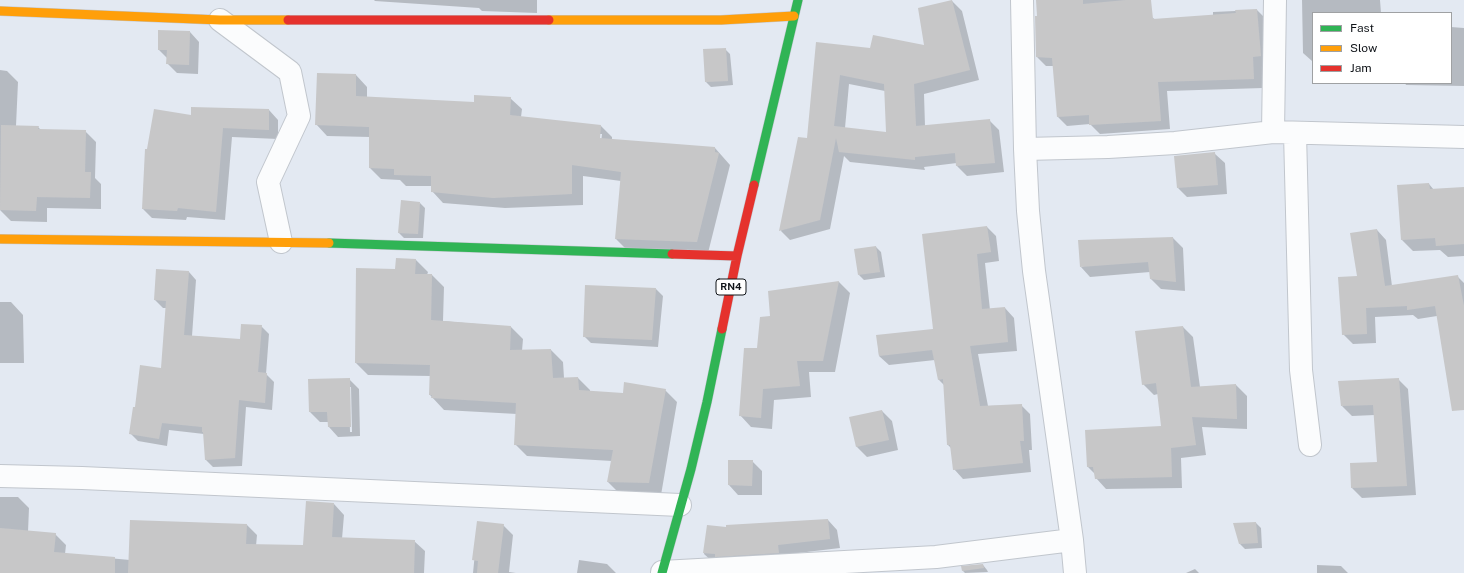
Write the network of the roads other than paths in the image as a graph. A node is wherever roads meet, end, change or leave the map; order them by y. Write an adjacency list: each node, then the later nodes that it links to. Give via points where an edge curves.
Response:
1 (798, 0): 5 (main road, RN4)
2 (1022, 0): 10 (street)
3 (1275, 0): 7 (street)
4 (0, 11): 6 (main road)
5 (794, 16): 6 (main road, via 721,20); 13 (main road, RN4)
6 (220, 20): 12 (street, via 290,72 299,116 268,182)
7 (1273, 132): 8 (street); 10 (street, via 1175,143)
8 (1295, 133): 9 (street); 14 (street, via 1301,370)
9 (1464, 137)
10 (1025, 149): 17 (street, via 1034,271)
11 (0, 239): 12 (main road)
12 (281, 242): 13 (main road)
13 (737, 256): 16 (main road, RN4, via 707,402)
14 (1310, 445)
15 (0, 476): 16 (street)
16 (680, 505): 18 (main road, RN4)
17 (1072, 540): 18 (street, via 936,557); 19 (street)
18 (662, 572)
19 (1075, 573)

